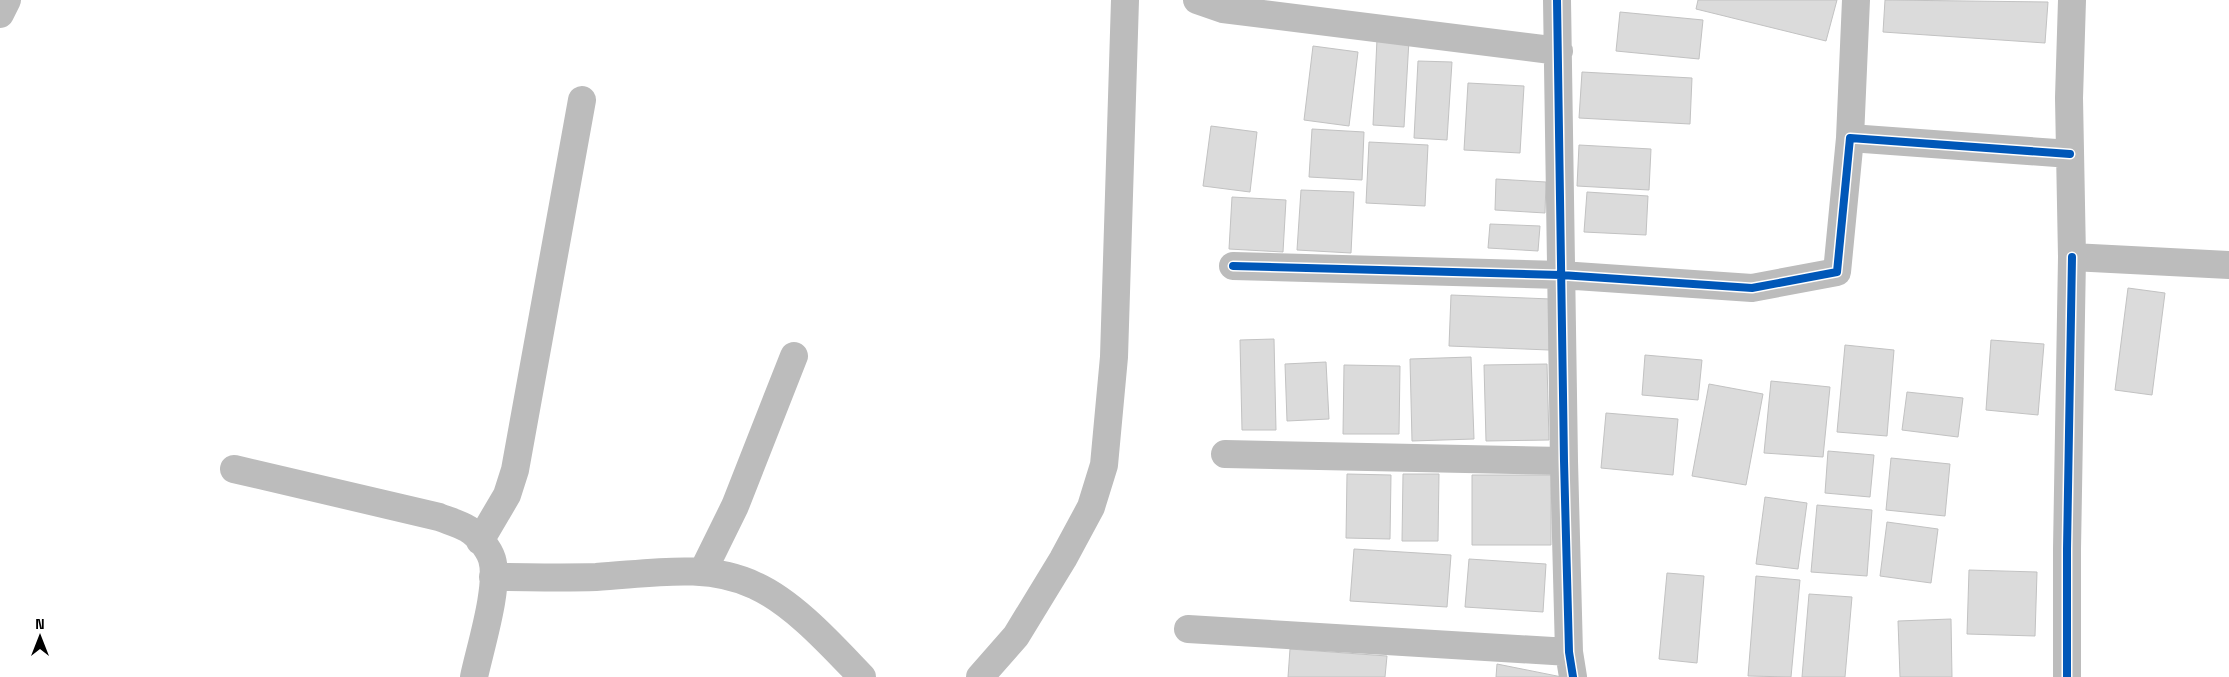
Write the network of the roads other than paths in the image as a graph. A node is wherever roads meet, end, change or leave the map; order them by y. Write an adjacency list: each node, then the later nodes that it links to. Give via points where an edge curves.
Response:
1 (7, 0): 7 (street)
2 (1124, 0): 27 (street, via 1114,357 1104,465 1091,507 1063,559 1016,636)
3 (1197, 0): 8 (street, via 1223,9)
4 (1557, 0): 8 (street)
5 (1856, 0): 10 (street)
6 (2072, 0): 11 (street)
7 (0, 14)
8 (1559, 51): 15 (street)
9 (582, 100): 20 (street, via 515,470 507,495)
10 (1850, 138): 11 (street); 15 (street, via 1837,272 1752,288)
11 (2070, 154): 12 (street)
12 (2072, 258): 13 (street); 28 (street)
13 (2229, 265)
14 (1233, 266): 15 (street)
15 (1561, 275): 18 (street)
16 (794, 356): 21 (street, via 735,506)
17 (1225, 454): 18 (street)
18 (1564, 461): 24 (street)
19 (234, 469): 20 (street, via 439,517 469,529)
20 (480, 541): 22 (street, via 492,558)
21 (703, 571): 22 (street); 26 (street, via 757,586 800,616)
22 (493, 578): 25 (street)
23 (1188, 630): 24 (street)
24 (1571, 665)
25 (474, 677)
26 (862, 677)
27 (980, 677)
28 (2067, 677)

